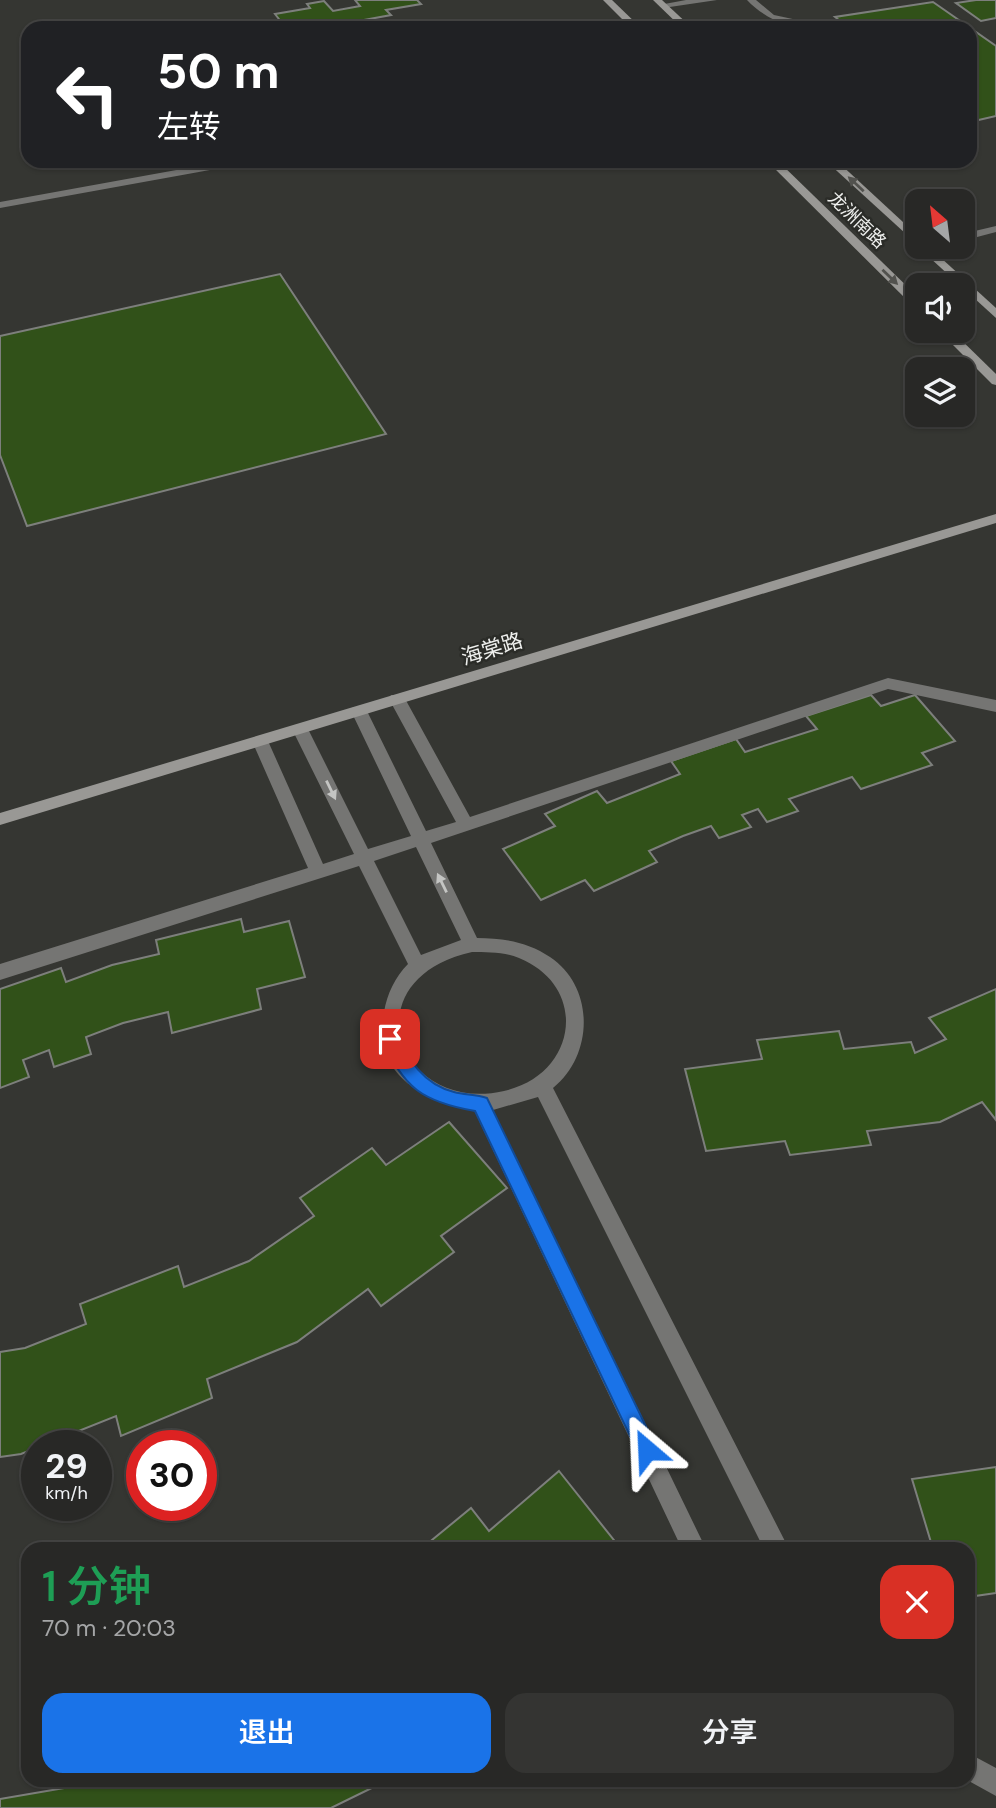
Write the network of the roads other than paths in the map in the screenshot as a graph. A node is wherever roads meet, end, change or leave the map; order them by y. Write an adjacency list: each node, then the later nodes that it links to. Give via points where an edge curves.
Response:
1 (607, 0): 5 (main road)
2 (713, 0): 4 (street)
3 (751, 0): 7 (street, via 771,17)
4 (660, 3): 6 (main road)
5 (629, 21)
6 (679, 21)
7 (790, 21)
8 (204, 168): 11 (street)
9 (779, 168): 16 (main road, 龙洲南路, one-way to 16)
10 (839, 168): 13 (main road, 龙洲南路, one-way to 10)
11 (0, 205)
12 (996, 229): 14 (street)
13 (905, 230)
14 (975, 235)
15 (937, 259): 17 (main road)
16 (905, 291)
17 (996, 314)
18 (957, 343): 19 (main road)
19 (996, 381)
20 (996, 518): 21 (main road, 海棠路)
21 (397, 699): 23 (main road, 海棠路); 27 (street)
22 (996, 706): 27 (street, via 888,683)
23 (359, 711): 24 (main road, 海棠路); 28 (street)
24 (300, 729): 25 (main road, 海棠路); 29 (street, one-way to 29)
25 (260, 741): 26 (main road, 海棠路); 30 (street)
26 (0, 819)
27 (466, 825): 28 (street)
28 (421, 839): 29 (street); 31 (street, one-way to 28)
29 (365, 858): 30 (street); 32 (street)
30 (318, 872): 33 (street)
31 (472, 945): 32 (street, via 443,952); 34 (street, via 502,945 530,954 552,969 569,991 577,1016 575,1042 563,1066)
32 (418, 966): 35 (street, via 400,988 390,1012 390,1039 401,1064 421,1085 449,1099)
33 (0, 972)
34 (542, 1086): 35 (street, via 513,1100); 37 (street)
35 (481, 1104): 36 (street)
36 (691, 1542)
37 (773, 1542)
38 (975, 1770): 39 (street)
39 (996, 1783)

